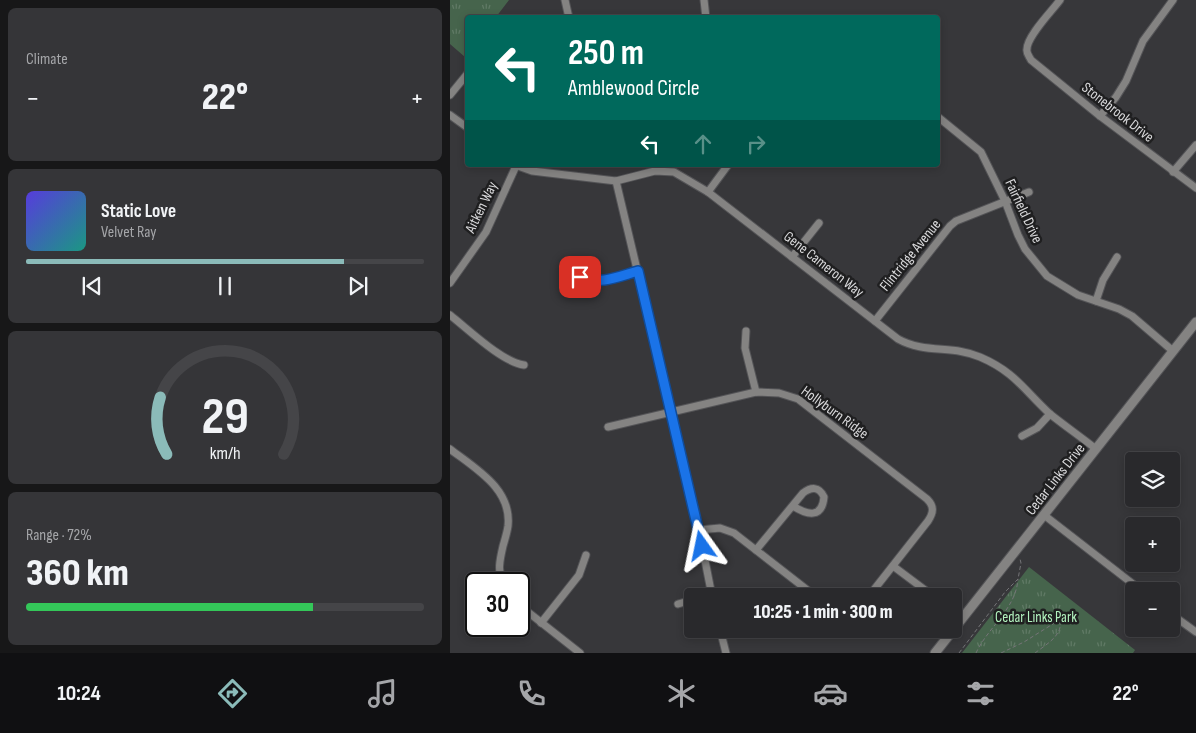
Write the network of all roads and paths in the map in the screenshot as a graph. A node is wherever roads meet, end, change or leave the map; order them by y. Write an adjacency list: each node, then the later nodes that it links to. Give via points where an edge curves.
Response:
1 (565, 0): 5 (street)
2 (704, 0): 6 (street)
3 (1060, 0): 10 (street, Stonebrook Drive, via 1030,39 1027,54)
4 (1173, 0): 10 (street, via 1143,41 1126,81)
5 (568, 15)
6 (706, 15)
7 (465, 77): 8 (street)
8 (450, 95)
9 (450, 115): 12 (street)
10 (1100, 116): 17 (street, Stonebrook Drive)
11 (940, 119): 22 (street, Fairfield Drive, via 981,152)
12 (465, 126)
13 (1196, 145): 17 (street)
14 (515, 167): 28 (street, Aitken Way, via 486,232)
15 (521, 167): 18 (street, Gene Cameron Way)
16 (727, 167): 20 (street)
17 (1172, 172): 19 (street, Stonebrook Drive)
18 (616, 181): 20 (street, Gene Cameron Way, via 666,171 685,177); 26 (street)
19 (1196, 188)
20 (708, 192): 24 (street, Gene Cameron Way)
21 (1029, 192): 22 (street, Flintridge Avenue)
22 (1005, 201): 29 (street, Fairfield Drive, via 1025,249 1040,268 1069,291); 31 (street, Flintridge Avenue, via 950,226)
23 (819, 223): 24 (street)
24 (792, 256): 31 (street, Gene Cameron Way)
25 (1117, 257): 29 (street, via 1103,280)
26 (638, 271): 27 (street, via 600,282); 37 (street)
27 (580, 277)
28 (450, 283)
29 (1096, 301): 34 (street, Fairfield Drive, via 1132,316)
30 (450, 316): 35 (street, via 505,358)
31 (875, 321): 38 (street, Gene Cameron Way, via 909,346 966,352 1002,368)
32 (1196, 322): 34 (street, Cedar Links Drive)
33 (746, 331): 36 (street, via 745,348)
34 (1173, 351): 42 (street, Cedar Links Drive)
35 (524, 365)
36 (756, 392): 37 (street, Hollyburn Ridge); 49 (street, Hollyburn Ridge, via 779,393 798,399 927,499 933,509 928,521)
37 (670, 413): 39 (street, Hollyburn Ridge); 45 (street)
38 (1050, 414): 40 (street, via 1037,428); 42 (street, Gene Cameron Way)
39 (608, 427)
40 (1022, 436)
41 (450, 449): 50 (street, via 492,481 504,503 508,526)
42 (1096, 449): 44 (street, Cedar Links Drive)
43 (793, 506): 46 (street)
44 (1044, 515): 47 (street, Cedar Links Drive); 52 (street)
45 (699, 530): 46 (street, via 728,530); 53 (street)
46 (756, 550): 54 (street)
47 (1013, 554): 51 (path, via 1021,561); 60 (street, Cedar Links Drive)
48 (586, 555): 62 (street, via 579,575)
49 (893, 566): 55 (street); 56 (street)
50 (499, 572)
51 (1018, 578): 69 (path); 70 (path, via 1006,612)
52 (1130, 582)
53 (709, 588)
54 (805, 588)
55 (876, 588)
56 (922, 588)
57 (684, 602): 58 (street)
58 (678, 604)
59 (530, 614): 62 (street)
60 (962, 619)
61 (1180, 620): 63 (street)
62 (541, 623): 66 (street)
63 (1196, 632)
64 (722, 638): 67 (street)
65 (947, 638): 68 (street, Cedar Links Drive)
66 (580, 653)
67 (726, 653)
68 (935, 653)
69 (959, 653)
70 (976, 653)
71 (1001, 653): 72 (path, via 1058,622 1059,631)
72 (1035, 653)

